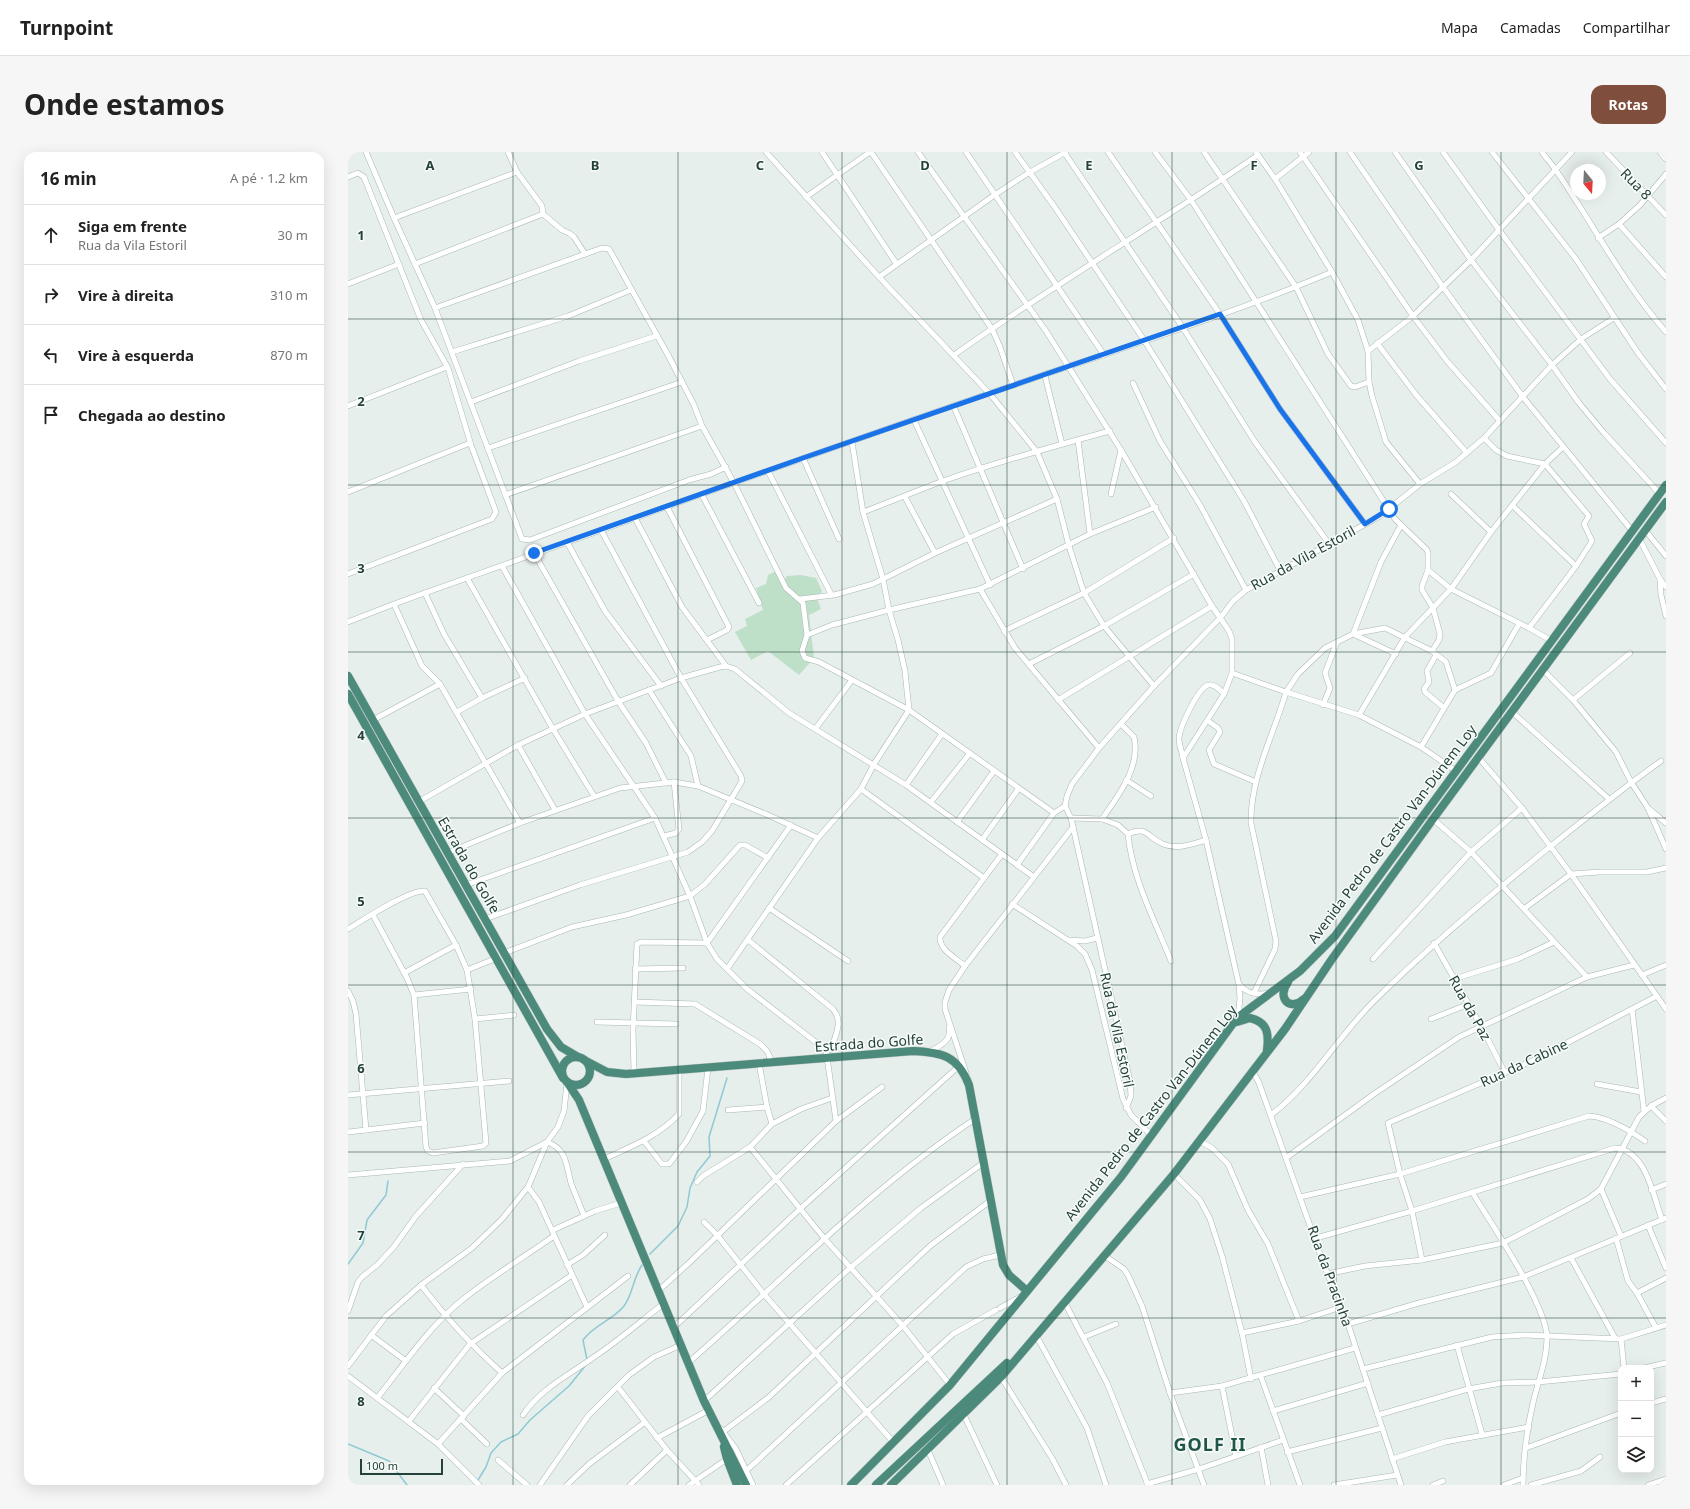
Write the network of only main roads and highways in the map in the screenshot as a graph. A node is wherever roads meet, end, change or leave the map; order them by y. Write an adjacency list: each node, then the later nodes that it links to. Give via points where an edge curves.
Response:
1 (1666, 485): 6 (highway, Avenida Pedro de Castro Van-Dúnem Loy, via 1335,936 1311,962)
2 (1666, 502): 7 (highway, Avenida Pedro de Castro Van-Dúnem Loy, via 1511,711)
3 (348, 676): 5 (highway, Estrada do Golfe, via 485,919)
4 (348, 694): 5 (highway, Estrada do Golfe)
5 (501, 955): 10 (highway, Estrada do Golfe, via 561,1047); 12 (highway, Estrada do Golfe)
6 (1291, 978): 7 (highway, via 1283,989 1284,999 1293,1004); 8 (highway, Avenida Pedro de Castro Van-Dúnem Loy, via 1237,1018)
7 (1308, 995): 9 (highway, Avenida Pedro de Castro Van-Dúnem Loy)
8 (1226, 1032): 9 (highway, via 1243,1019 1256,1019 1266,1028 1269,1036); 13 (highway, Avenida Pedro de Castro Van-Dúnem Loy, via 1152,1136)
9 (1267, 1051): 14 (highway, Avenida Pedro de Castro Van-Dúnem Loy, via 1174,1174)
10 (578, 1057): 11 (highway, Estrada do Golfe); 12 (highway, via 569,1059 563,1065 562,1074)
11 (586, 1061): 12 (highway, via 590,1070 585,1083 576,1086); 13 (highway, Estrada do Golfe, via 607,1072 634,1074 772,1062 827,1054 929,1052 943,1055 959,1066 969,1085 1000,1255 1005,1270)
12 (565, 1080): 15 (highway, Estrada do Golfe, via 579,1100 704,1401)
13 (1026, 1293): 18 (highway, Avenida Pedro de Castro Van-Dúnem Loy, via 950,1385)
14 (1039, 1335): 19 (highway); 20 (highway, Avenida Pedro de Castro Van-Dúnem Loy, via 964,1415)
15 (721, 1431): 16 (highway, via 727,1460); 17 (highway)
16 (738, 1485)
17 (746, 1485)
18 (851, 1485)
19 (876, 1485)
20 (891, 1485)

